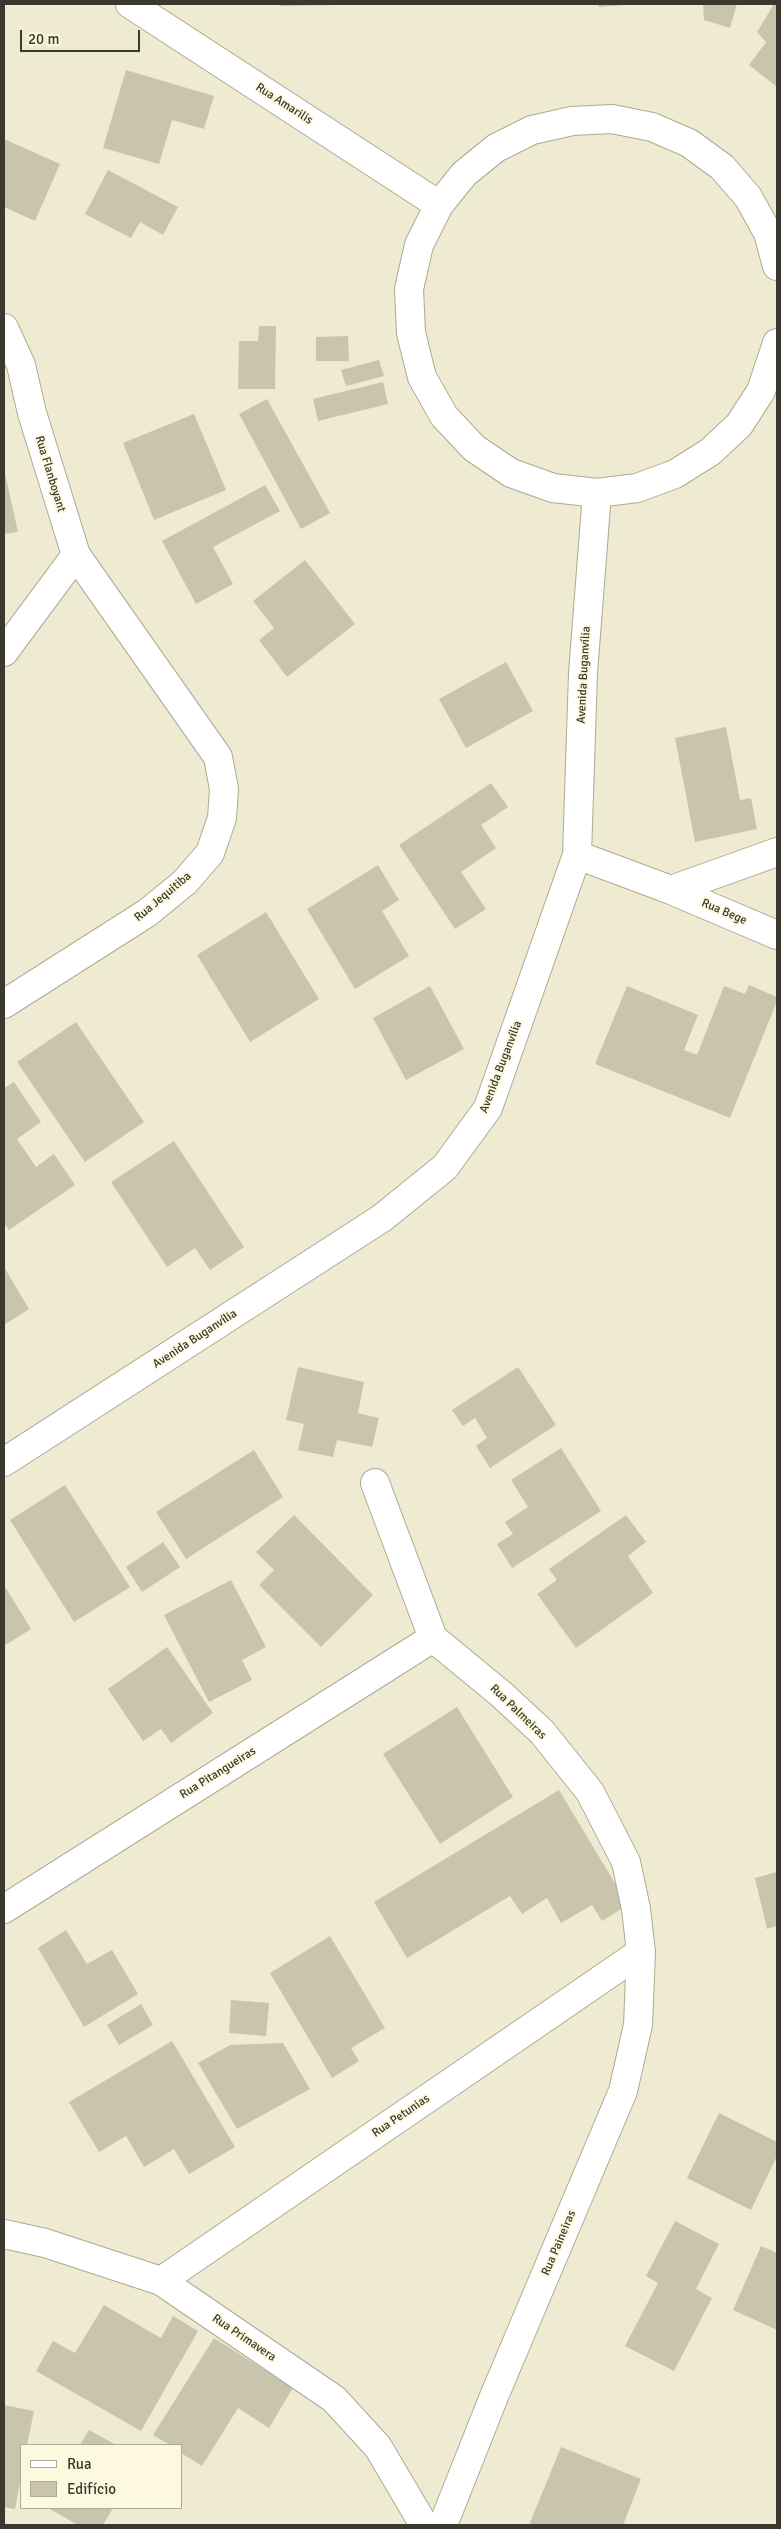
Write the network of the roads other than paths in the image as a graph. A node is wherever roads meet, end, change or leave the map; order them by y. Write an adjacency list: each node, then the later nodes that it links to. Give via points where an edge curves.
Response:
1 (130, 4): 2 (street, Rua Amarilis)
2 (439, 205): 3 (street, via 464,174 496,148 532,130 572,121 612,119 652,127 689,143 722,167 748,198 768,233); 6 (street, via 419,245 409,289 411,334 422,377 444,416 474,448 511,473 553,488)
3 (777, 266)
4 (4, 328): 7 (street, Rua Flanboyant, via 21,365 32,413)
5 (777, 343): 6 (street, via 761,391 739,425 710,452 675,474 637,488)
6 (597, 493): 11 (street, Avenida Buganvília, via 584,673)
7 (76, 555): 8 (street, Rua Flanboyant); 9 (street)
8 (116, 612): 14 (street, Rua Jequitiba, via 218,757 224,789 222,818 210,853 185,882 147,913)
9 (4, 652)
10 (777, 852): 12 (street, Rua Bege)
11 (577, 855): 12 (street, Rua Bege); 15 (street, Avenida Buganvília, via 488,1108 445,1167 382,1218)
12 (671, 890): 13 (street, Rua Bege)
13 (777, 935)
14 (4, 1004)
15 (4, 1462)
16 (375, 1483): 17 (street)
17 (433, 1638): 18 (street, Rua Pitangueiras); 19 (street, Rua Palmeiras, via 542,1732 590,1792 626,1862 636,1909)
18 (4, 1909)
19 (640, 1952): 21 (street, Rua Petunias); 23 (street, Rua Paineiras, via 638,2025 623,2092)
20 (4, 2234): 21 (street, Rua Primavera, via 45,2243)
21 (161, 2281): 22 (street, Rua Primavera, via 334,2399 378,2447)
22 (424, 2525)
23 (443, 2525)

